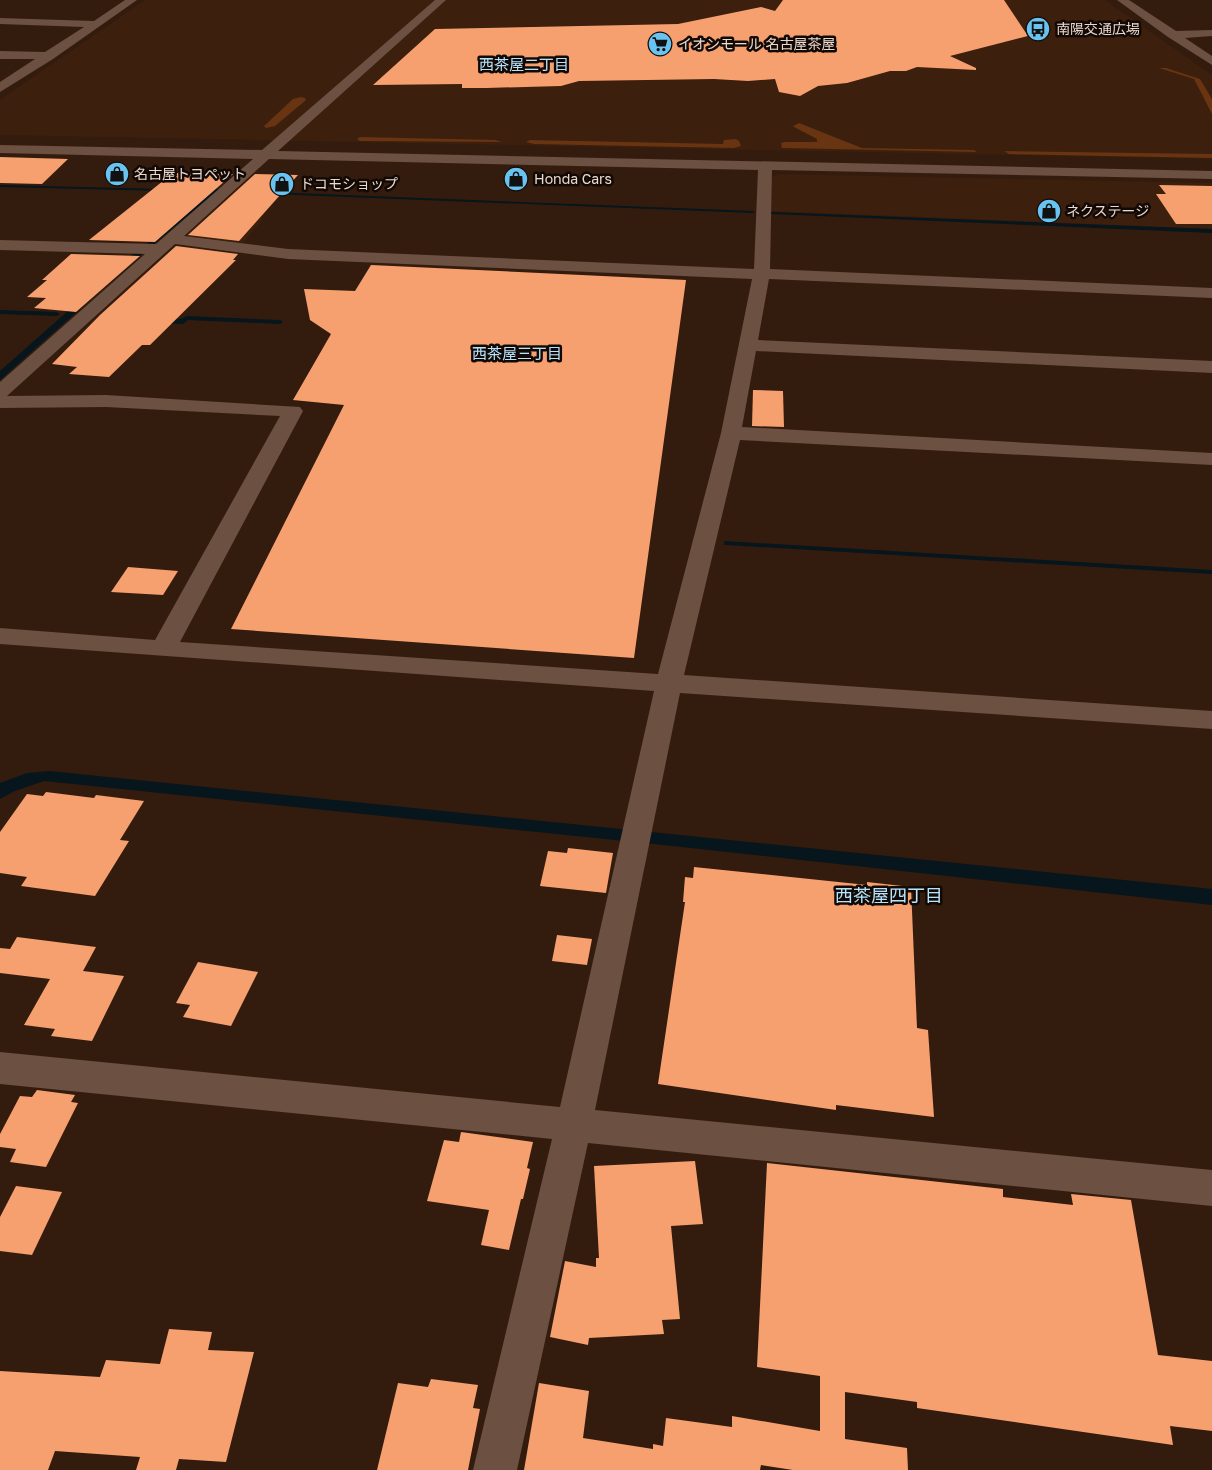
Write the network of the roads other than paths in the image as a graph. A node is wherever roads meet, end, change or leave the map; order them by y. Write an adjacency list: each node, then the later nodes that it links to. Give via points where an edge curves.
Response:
1 (132, 0): 5 (street)
2 (441, 0): 14 (street)
3 (1122, 0): 7 (street)
4 (0, 21): 5 (street)
5 (97, 24): 9 (street)
6 (1212, 33): 7 (street)
7 (1172, 34): 10 (street)
8 (0, 55): 9 (street)
9 (49, 56): 11 (street)
10 (1212, 61)
11 (0, 88)
12 (0, 141): 14 (street)
13 (0, 149): 14 (street)
14 (268, 151): 15 (street); 16 (street); 19 (street, via 222,196)
15 (765, 165): 17 (street); 20 (street)
16 (1212, 166)
17 (1212, 175)
18 (0, 245): 19 (street)
19 (156, 246): 20 (street); 24 (street)
20 (762, 273): 21 (street); 22 (street)
21 (1212, 293)
22 (748, 345): 23 (street); 26 (street)
23 (1212, 367)
24 (0, 392)
25 (0, 402): 29 (street, via 106,401 293,411)
26 (731, 433): 27 (street); 30 (street)
27 (1212, 460)
28 (0, 636): 29 (street)
29 (163, 649): 30 (street)
30 (669, 682): 31 (street); 33 (street)
31 (1212, 720)
32 (0, 1068): 33 (street)
33 (574, 1124): 34 (street); 35 (street)
34 (1212, 1188)
35 (495, 1470)

